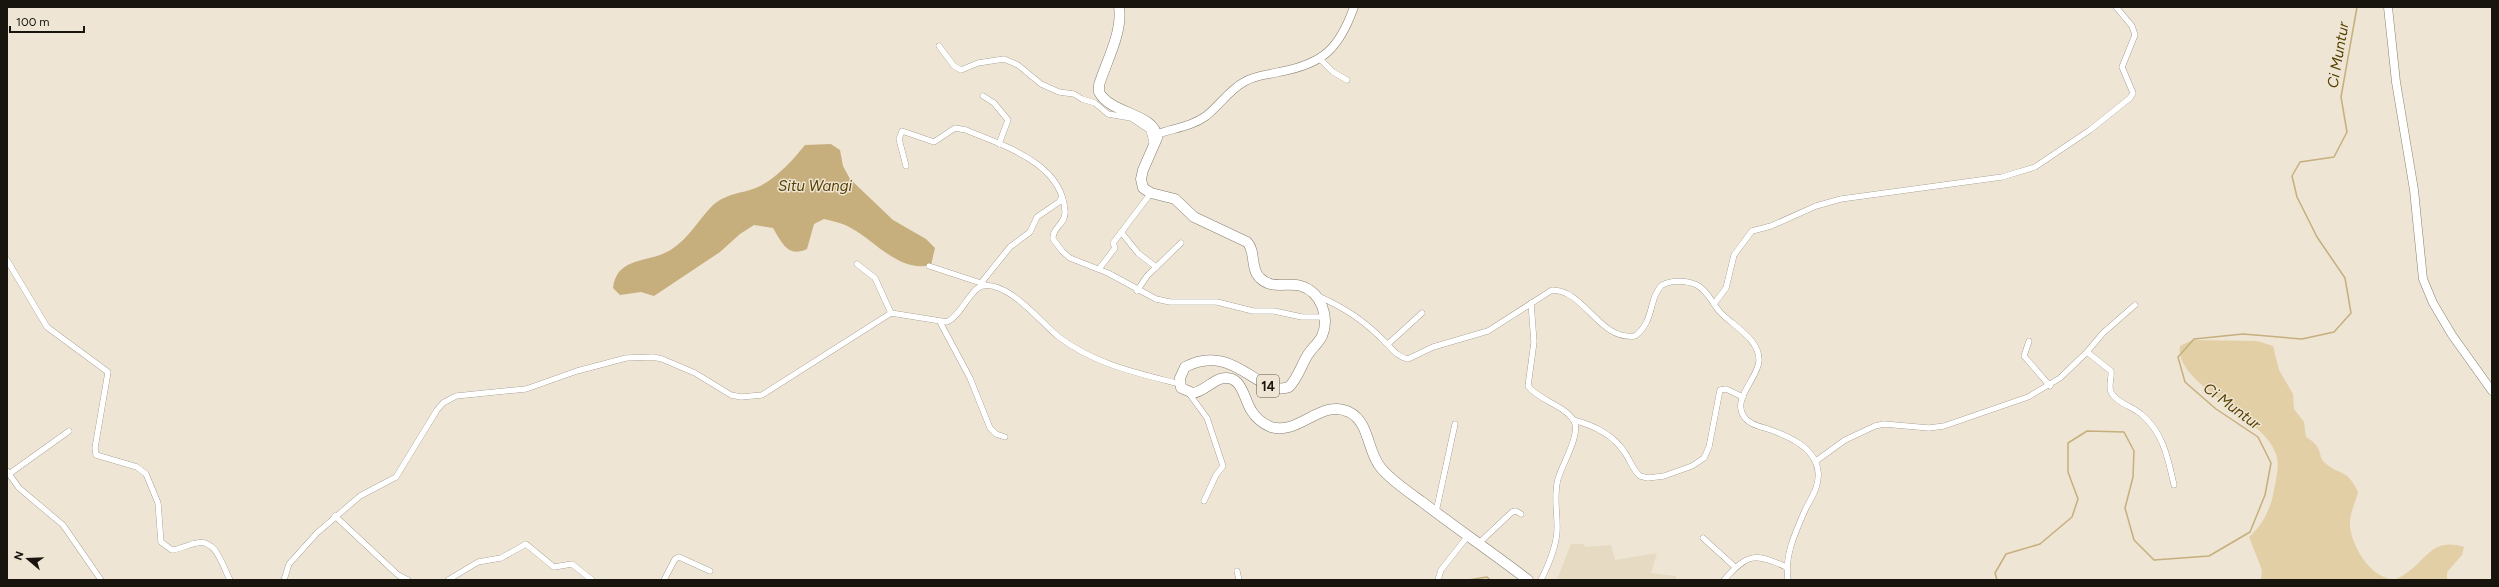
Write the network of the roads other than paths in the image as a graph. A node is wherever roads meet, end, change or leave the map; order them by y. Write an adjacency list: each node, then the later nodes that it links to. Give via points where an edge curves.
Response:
1 (1119, 7): 9 (highway, via 1120,19 1099,92 1110,105 1146,120)
2 (1354, 7): 6 (main road, via 1341,36)
3 (2116, 7): 26 (street, via 2135,31 2135,41 2122,69 2133,93 2090,130 2044,162 2009,175 1842,199 1816,206 1771,226 1754,230 1734,255 1726,288)
4 (2388, 7): 37 (main road, via 2424,279 2433,303 2452,335)
5 (939, 46): 11 (street, via 958,69 964,70 983,62 1004,59 1018,65 1047,88 1074,94 1082,100 1094,102 1108,114 1134,120 1149,130)
6 (1320, 59): 7 (street); 9 (main road, via 1303,68 1265,74 1246,81 1202,119 1191,125)
7 (1346, 80)
8 (983, 96): 10 (street, via 994,103 1009,121)
9 (1157, 134): 11 (highway)
10 (999, 144): 12 (street, via 961,128 952,130 934,142 902,131 899,139); 14 (street, via 1039,165 1052,179)
11 (1154, 148): 13 (highway, via 1141,178 1143,188)
12 (906, 166)
13 (1152, 194): 15 (street); 24 (highway, via 1175,199 1194,217 1247,242 1250,245 1256,274 1264,282 1300,286)
14 (1062, 197): 21 (street, via 1065,215 1063,222 1054,231 1053,239 1070,258); 22 (street, via 1038,217 1030,232 1010,247)
15 (1121, 232): 20 (street, via 1138,253); 21 (street, via 1112,243 1114,249)
16 (1181, 243): 20 (street)
17 (7, 260): 59 (street, via 47,327 108,372 96,455 144,471 158,504 161,542 172,550 207,543 215,550)
18 (857, 264): 29 (street, via 875,278)
19 (929, 266): 22 (street)
20 (1156, 267): 23 (street)
21 (1099, 269): 23 (street)
22 (983, 284): 31 (street, via 952,319); 35 (street, via 1014,296 1059,338 1083,353 1103,363)
23 (1137, 291): 30 (street, via 1162,301 1217,302 1253,311)
24 (1318, 296): 30 (highway, 14); 33 (street, via 1351,312)
25 (1531, 304): 26 (street, via 1552,290 1562,292 1607,328 1628,337 1636,336 1644,328 1651,315 1658,289 1668,282 1696,285 1707,293); 33 (street, via 1488,331 1433,347 1408,359 1396,354); 40 (street, via 1534,342 1528,386)
26 (1714, 304): 39 (street, via 1750,339 1758,354 1758,364)
27 (2135, 304): 34 (street, via 2103,333)
28 (1422, 312): 33 (street)
29 (891, 313): 31 (street); 50 (street, via 762,395 731,395 694,373 652,357 626,358 577,371 526,389 456,396 443,403 437,410 396,477 360,496)
30 (1324, 317): 35 (highway, 14, via 1324,329 1319,342 1307,355 1289,387 1274,388 1241,368 1215,362 1200,362 1185,367)
31 (940, 322): 43 (street, via 970,378 990,428)
32 (2029, 341): 36 (street, via 2024,356)
33 (1388, 344)
34 (2087, 352): 36 (street); 46 (street, via 2111,371 2110,387 2113,396 2143,415 2161,438 2166,447)
35 (1180, 384): 38 (highway)
36 (2050, 386): 44 (street, via 2028,397 1955,424 1929,428 1889,424 1875,426 1845,440)
37 (2492, 390)
38 (1187, 392): 47 (street, via 1207,418 1223,466); 48 (highway, 14, via 1197,392 1221,379 1232,380 1242,387 1251,410 1260,420 1271,427 1279,428 1294,425 1327,411 1336,409 1349,412 1361,423 1371,453 1381,468)
39 (1743, 397): 40 (street, via 1726,389 1720,390 1709,447 1704,458 1692,466 1654,478 1640,476 1624,451 1604,433); 44 (street, via 1741,409 1747,420 1795,441 1808,450)
40 (1573, 420): 68 (street, via 1575,436 1565,457 1554,494 1557,529 1555,546)
41 (1455, 424): 48 (street)
42 (69, 431): 45 (street)
43 (1004, 437)
44 (1816, 460): 55 (street, via 1818,483 1798,526)
45 (8, 472): 58 (street, via 20,488 63,525)
46 (2174, 485)
47 (1204, 501)
48 (1436, 512): 51 (highway, 14)
49 (1521, 514): 53 (street, via 1512,512)
50 (335, 516): 60 (street, via 289,564); 61 (street, via 398,575)
51 (1467, 537): 53 (highway, 14); 66 (street, via 1441,570)
52 (1703, 538): 54 (street)
53 (1478, 544): 67 (highway, 14)
54 (1735, 567): 55 (street, via 1739,562 1755,557 1770,559); 69 (street)
55 (1786, 568): 70 (street)
56 (710, 571): 64 (street, via 679,557 674,560)
57 (1237, 571): 65 (street)
58 (101, 580)
59 (230, 580)
60 (284, 580)
61 (408, 580)
62 (448, 580): 63 (street, via 478,562 501,558 526,544 554,567 572,564)
63 (592, 580)
64 (664, 580)
65 (1239, 580)
66 (1438, 580)
67 (1528, 580)
68 (1541, 580)
69 (1724, 580)
70 (1788, 580)

